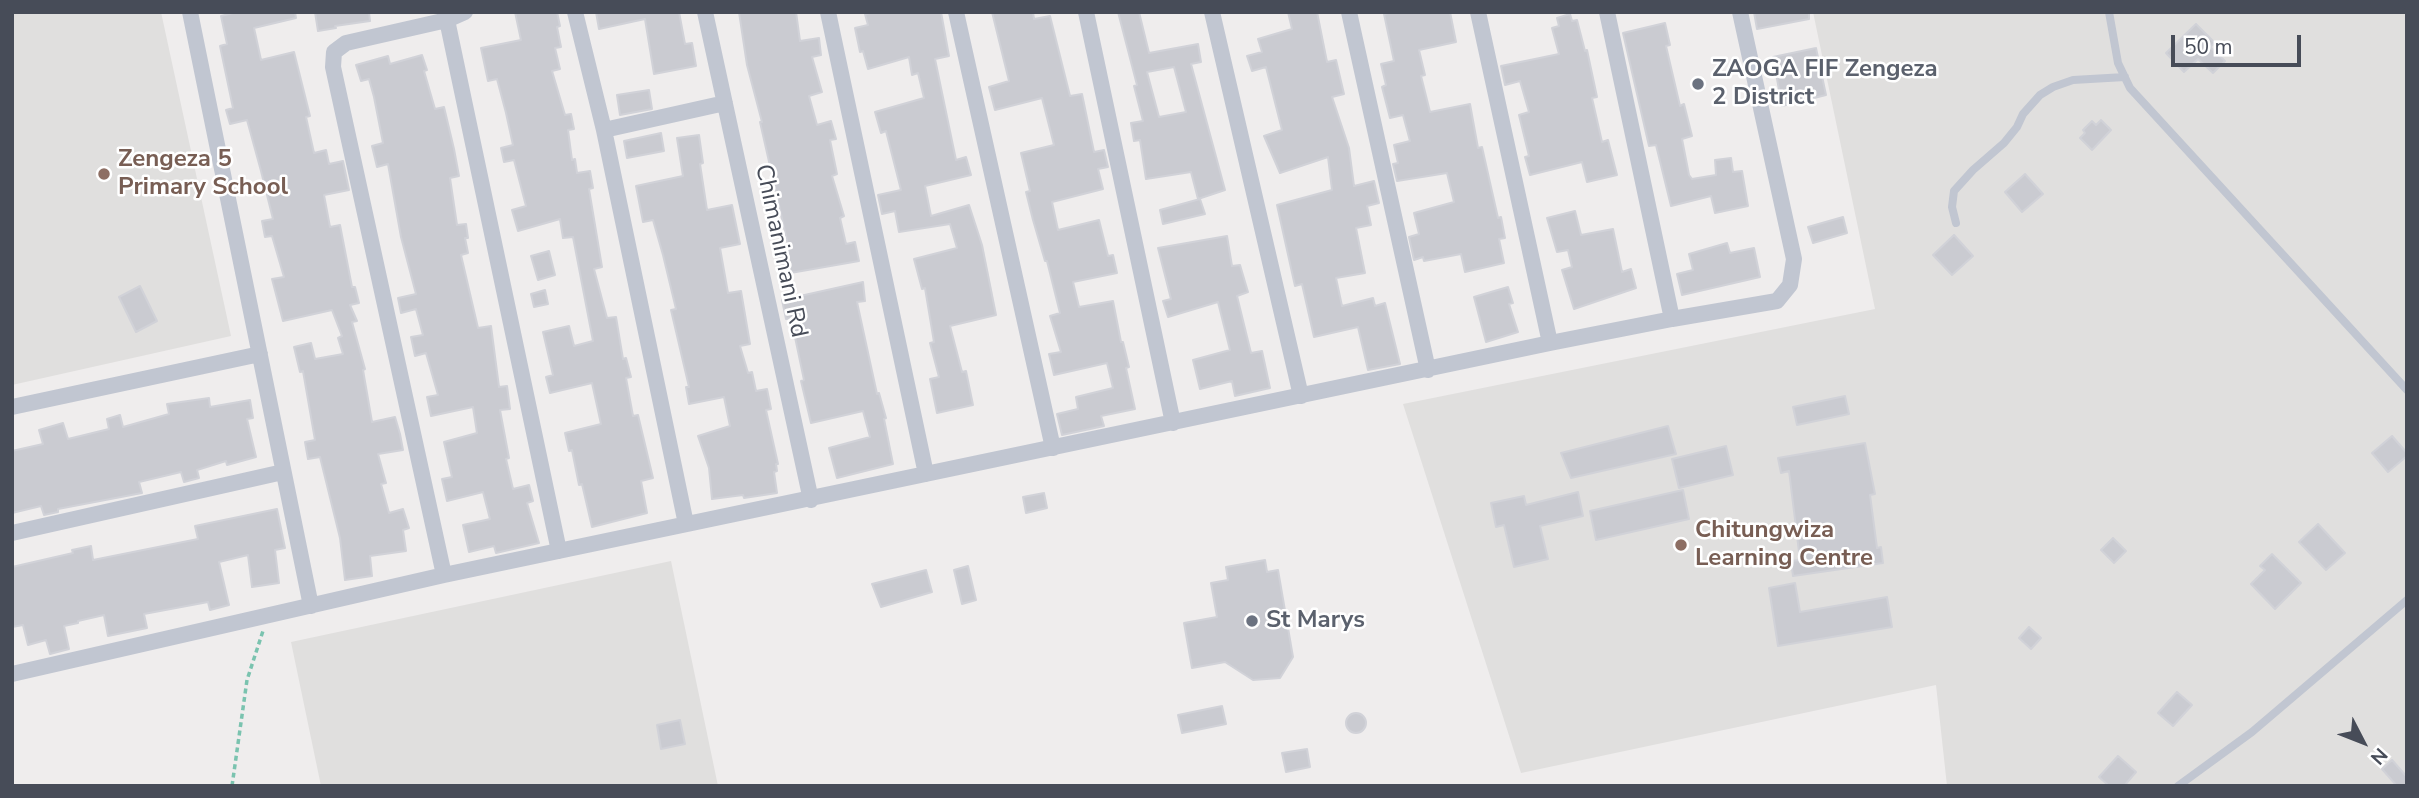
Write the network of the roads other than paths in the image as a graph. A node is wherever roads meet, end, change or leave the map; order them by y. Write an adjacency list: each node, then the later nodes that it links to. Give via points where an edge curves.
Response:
1 (190, 12): 21 (street)
2 (465, 12): 14 (street)
3 (575, 12): 17 (street)
4 (705, 12): 16 (street, Chimanimani Rd)
5 (828, 12): 29 (street)
6 (956, 12): 27 (street)
7 (1086, 12): 26 (street)
8 (1212, 12): 24 (street)
9 (1349, 12): 22 (street)
10 (1478, 12): 20 (street)
11 (1607, 12): 19 (street)
12 (1740, 12): 19 (street, via 1794,259 1790,285 1777,301)
13 (2109, 12): 15 (lane)
14 (447, 20): 33 (street); 34 (street, via 346,43 334,52 333,67)
15 (2125, 77): 18 (lane, via 2073,80 2040,95 2004,143 1954,191); 23 (lane, via 2137,96)
16 (725, 103): 17 (street); 30 (street, Chimanimani Rd)
17 (604, 130): 31 (street)
18 (1956, 223)
19 (1672, 318): 20 (street)
20 (1550, 343): 22 (street)
21 (260, 354): 25 (street); 28 (street)
22 (1428, 370): 24 (street)
23 (2407, 390)
24 (1301, 396): 26 (street)
25 (12, 407)
26 (1173, 423): 27 (street)
27 (1053, 448): 29 (street)
28 (283, 472): 32 (street); 36 (street)
29 (926, 474): 30 (street)
30 (811, 500): 31 (street)
31 (686, 524): 33 (street)
32 (12, 533)
33 (559, 551): 34 (street)
34 (444, 575): 36 (street)
35 (2407, 600): 38 (lane, via 2252,732)
36 (312, 606): 37 (street)
37 (12, 674)
38 (2178, 786)

